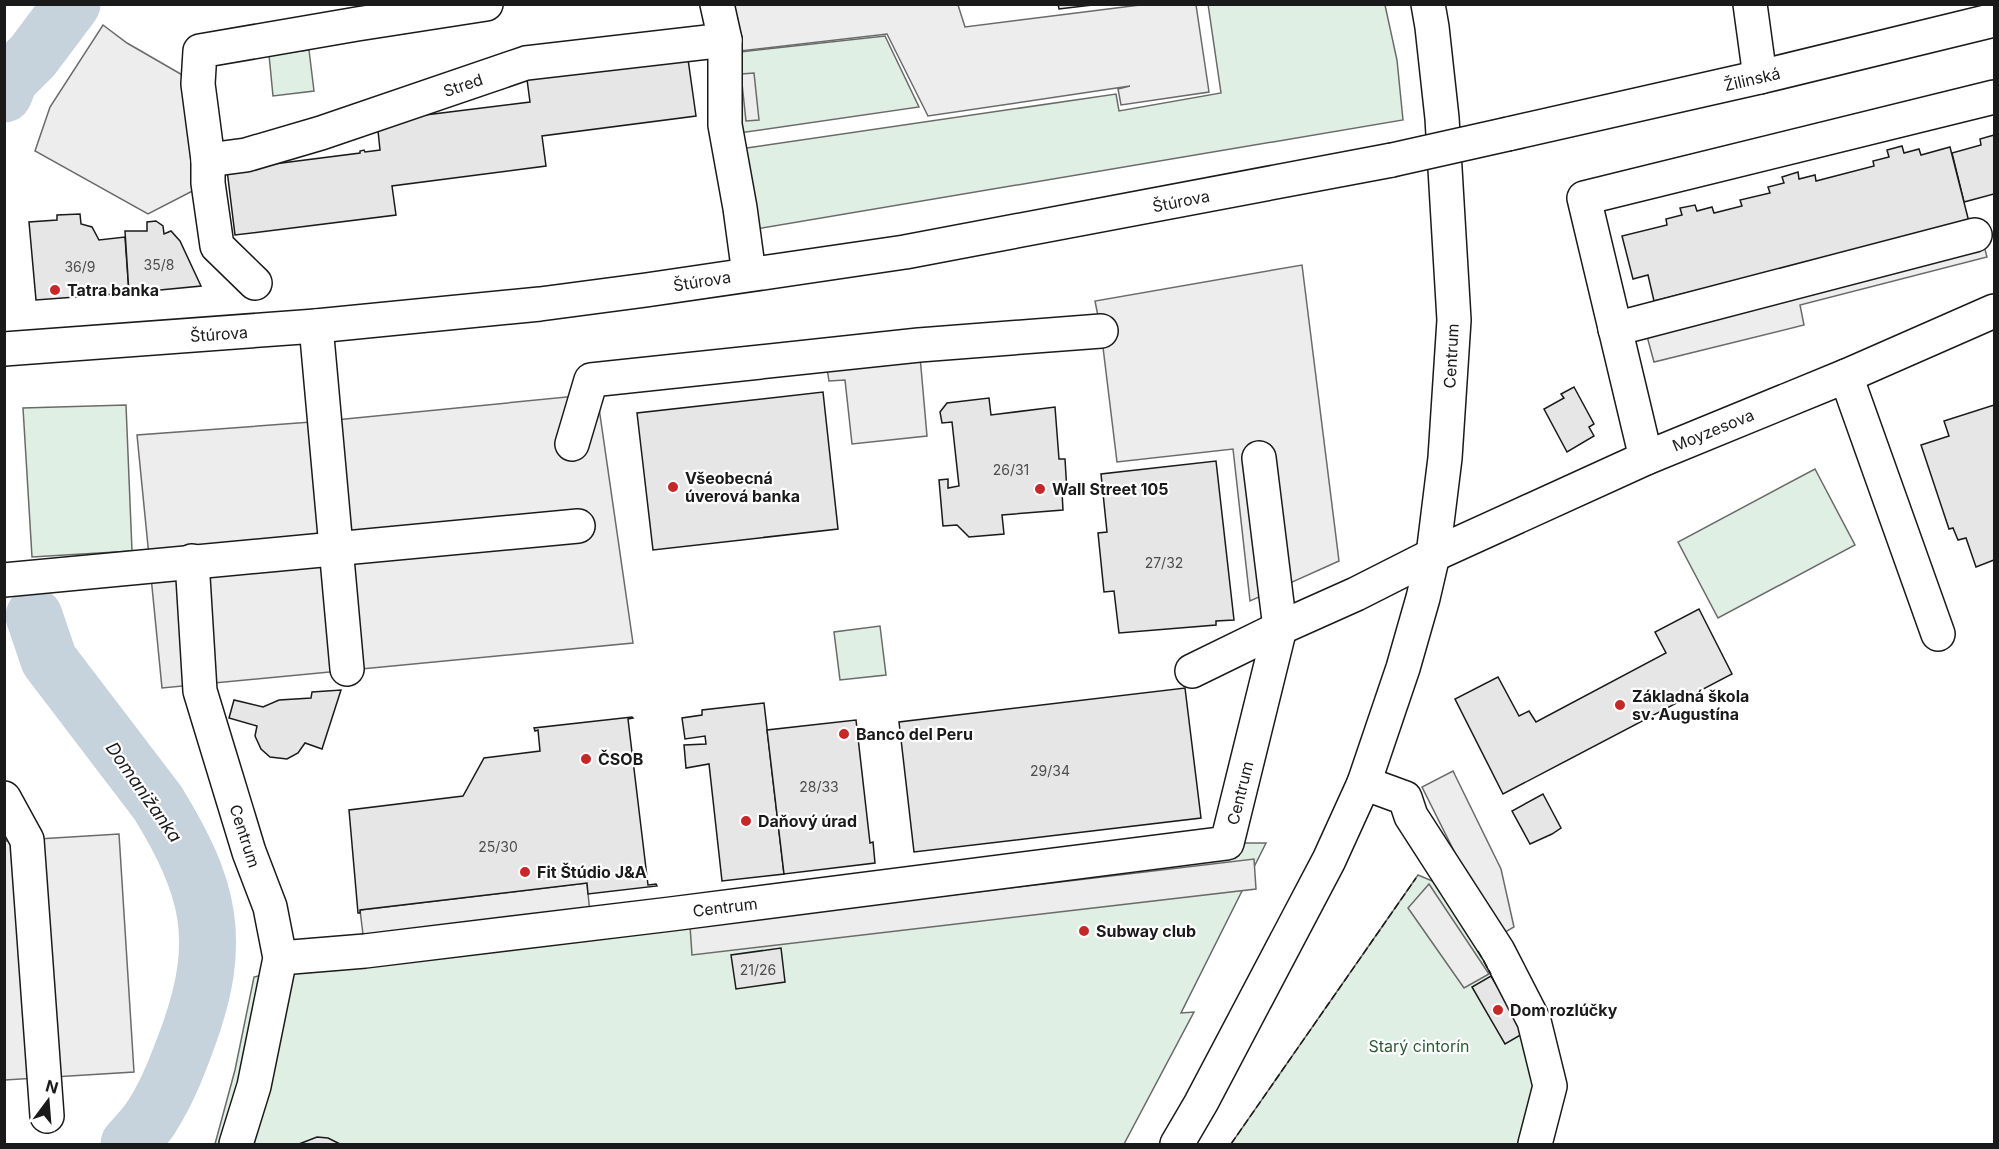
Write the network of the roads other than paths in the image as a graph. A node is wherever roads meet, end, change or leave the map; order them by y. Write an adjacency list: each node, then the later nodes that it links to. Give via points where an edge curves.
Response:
1 (486, 4): 9 (street, via 200,51 198,84)
2 (717, 4): 6 (street)
3 (1750, 4): 7 (street)
4 (1430, 16): 25 (street, Centrum, via 1442,118 1454,320 1445,458)
5 (1995, 20): 7 (street, Žilinská)
6 (725, 40): 9 (street, Stred, via 526,63 321,133 246,155); 12 (street, via 725,125)
7 (1760, 77): 10 (street, Žilinská, bridge)
8 (1995, 97): 16 (street, via 1584,198)
9 (208, 160): 13 (street, via 217,246)
10 (1392, 160): 12 (street, Štúrova, via 905,252)
11 (1975, 235): 16 (street)
12 (749, 274): 15 (street, Štúrova, via 540,304)
13 (255, 283)
14 (1995, 311): 19 (street, Moyzesova)
15 (316, 326): 18 (street, Štúrova); 24 (street)
16 (1615, 329): 22 (street)
17 (1101, 331): 20 (street, via 919,345 591,380)
18 (17, 347)
19 (1846, 376): 22 (street, Moyzesova); 29 (street)
20 (572, 444)
21 (1259, 458): 28 (street, Centrum)
22 (1646, 458): 25 (street, Moyzesova)
23 (578, 526): 24 (street)
24 (337, 550): 26 (street); 30 (street)
25 (1433, 555): 28 (street); 32 (street, Centrum, via 1403,668)
26 (192, 561): 27 (street); 34 (street, Centrum, via 200,691 249,852 270,907)
27 (4, 580)
28 (1280, 628): 31 (street); 34 (street, Centrum, via 1227,843 672,914)
29 (1938, 634)
30 (347, 669)
31 (1192, 670)
32 (1364, 783): 37 (street, Centrum, via 1329,860); 38 (street, via 1405,798 1434,873 1498,951 1534,1021 1550,1086)
33 (4, 798): 35 (street, via 27,840)
34 (280, 958): 36 (street, via 254,1086)
35 (47, 1116)
36 (236, 1144)
37 (1177, 1144)
38 (1535, 1144)

